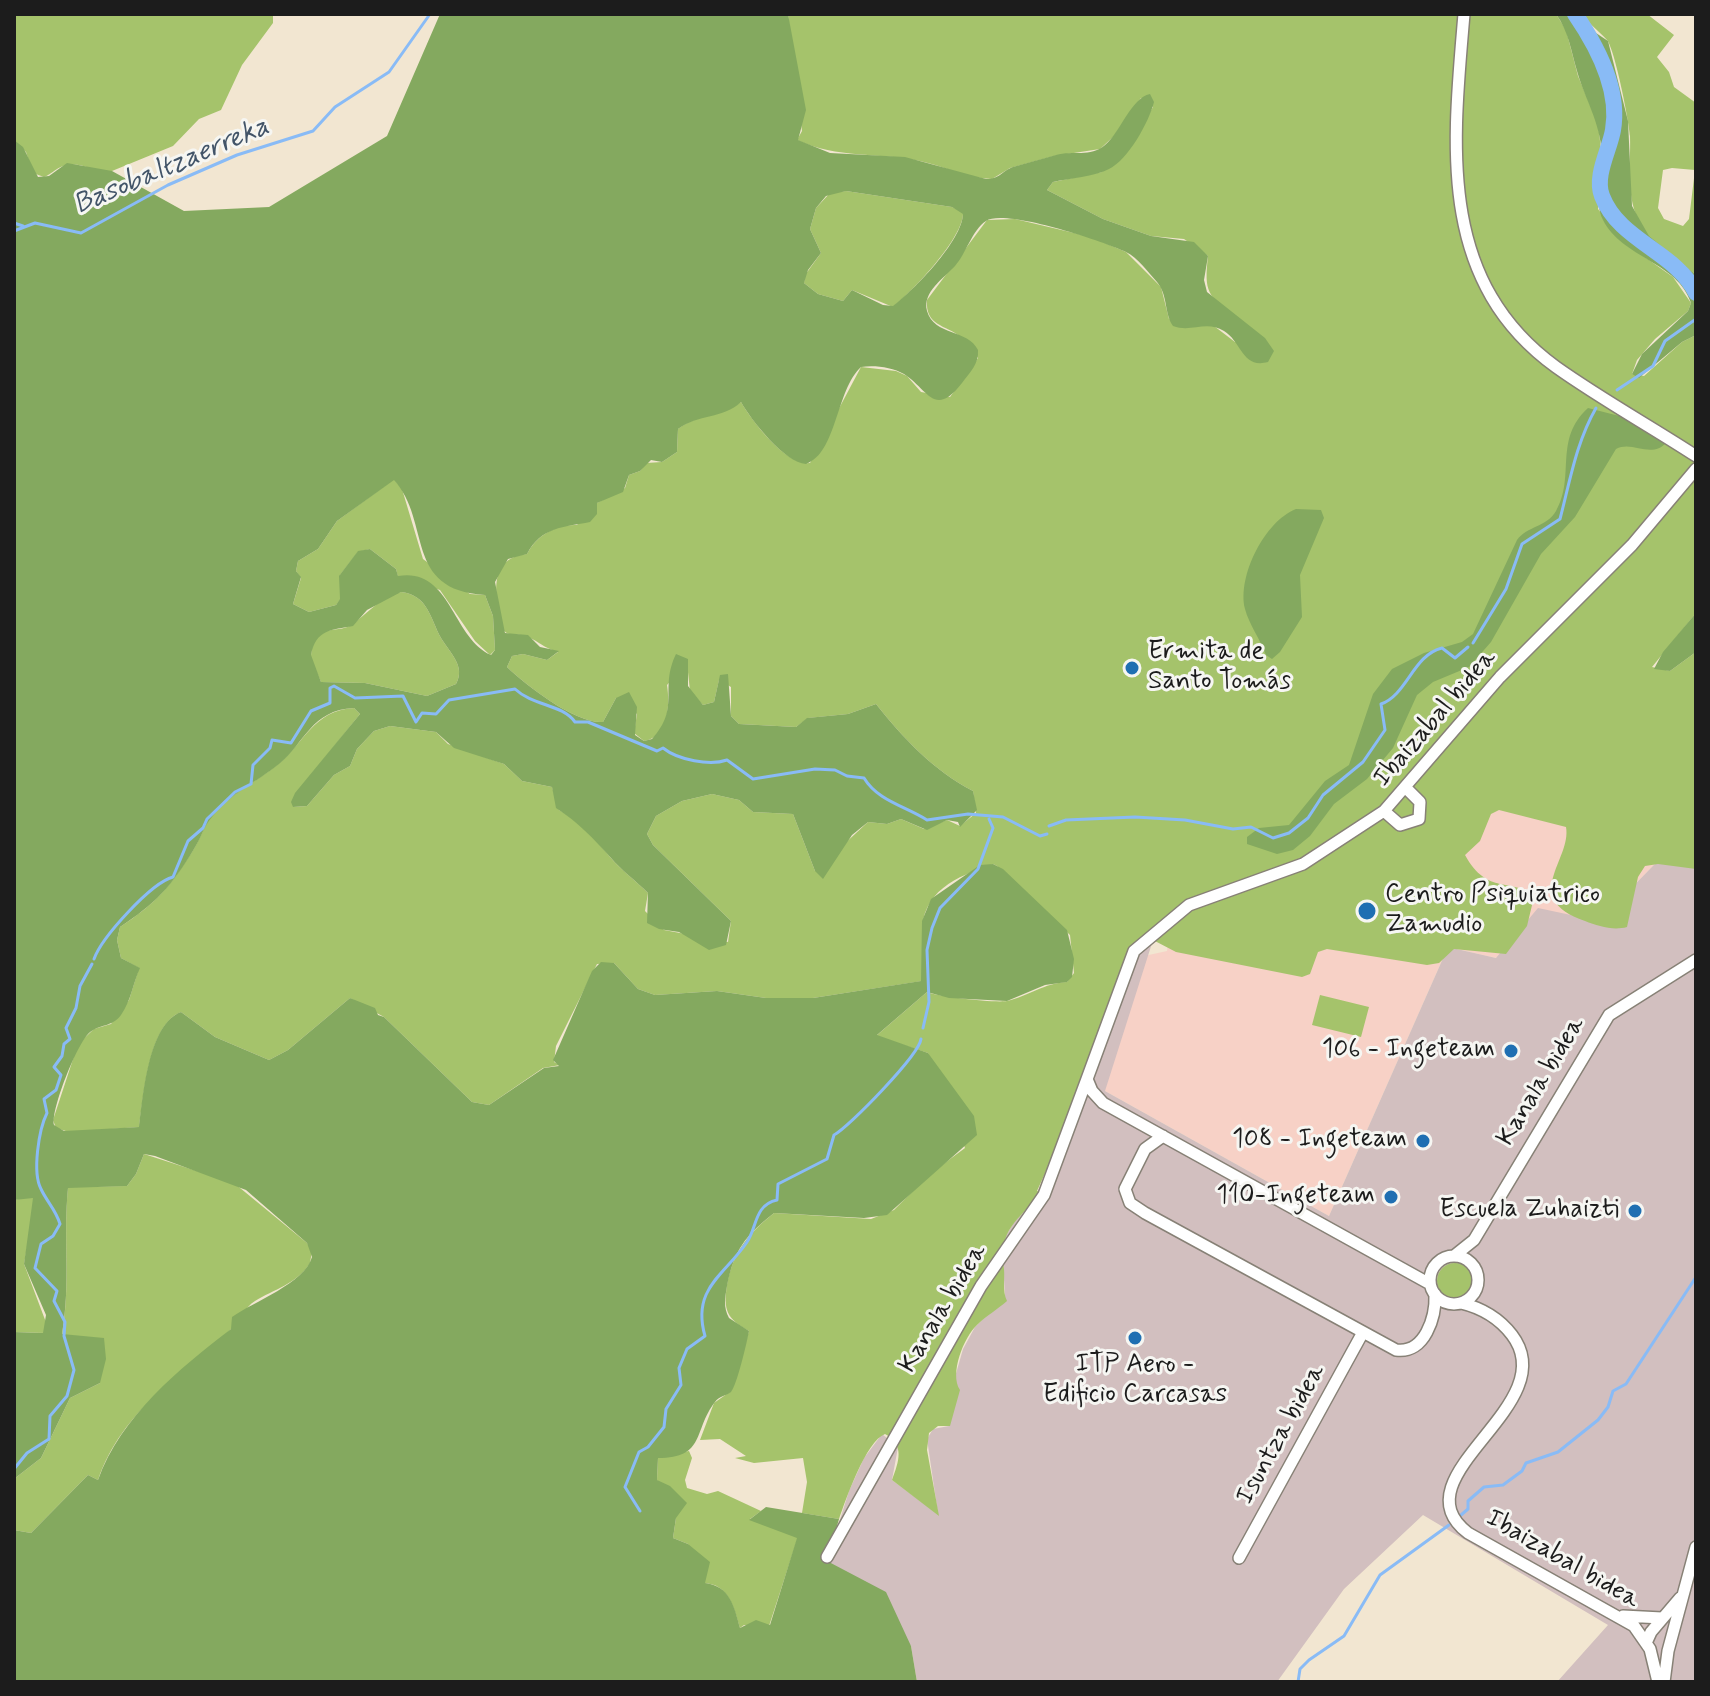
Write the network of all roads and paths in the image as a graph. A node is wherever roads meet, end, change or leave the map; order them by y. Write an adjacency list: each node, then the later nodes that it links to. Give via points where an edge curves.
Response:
1 (1464, 14): 2 (street, via 1456,185 1476,267 1524,340 1556,367)
2 (1696, 456)
3 (1696, 469): 4 (street, Ibaizabal bidea, via 1632,545 1500,677)
4 (1407, 789): 5 (street, Ibaizabal bidea); 5 (street, via 1420,802 1419,819 1400,825)
5 (1384, 811): 7 (street, Ibaizabal bidea, via 1312,860 1189,905 1141,942)
6 (1696, 960): 11 (street, Kanala bidea, via 1609,1015 1474,1240)
7 (1087, 1079): 8 (street, via 1103,1103); 19 (street, Kanala bidea, via 1044,1195 981,1286)
8 (1147, 1127): 9 (street); 10 (street)
9 (1163, 1136): 10 (street); 13 (street, via 1391,1261)
10 (1145, 1149): 17 (street, via 1125,1195 1145,1213)
11 (1454, 1256): 12 (street, via 1473,1266); 13 (street, via 1434,1268)
12 (1477, 1286): 14 (street); 15 (street, Ibaizabal bidea)
13 (1432, 1289): 14 (street); 16 (street)
14 (1458, 1303): 15 (street, Ibaizabal bidea); 16 (street)
15 (1495, 1317): 22 (street, Ibaizabal bidea, via 1521,1352 1519,1382 1508,1407 1451,1483 1449,1506 1468,1533)
16 (1430, 1325): 17 (street, via 1420,1343 1407,1351)
17 (1362, 1334): 20 (street, Isuntza bidea)
18 (1696, 1547): 21 (street)
19 (827, 1557)
20 (1239, 1558)
21 (1683, 1594): 23 (street); 24 (street)
22 (1619, 1615): 23 (street); 25 (street, Ibaizabal bidea)
23 (1662, 1618): 25 (street)
24 (1671, 1642): 25 (street); 26 (street)
25 (1646, 1643): 26 (street, Ibaizabal bidea)
26 (1661, 1682)

